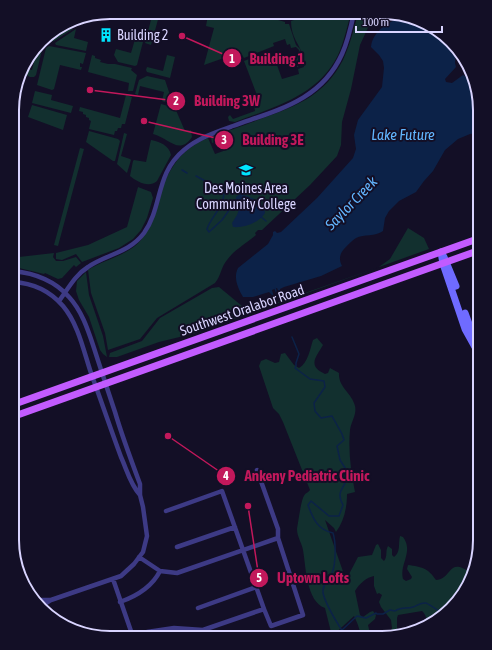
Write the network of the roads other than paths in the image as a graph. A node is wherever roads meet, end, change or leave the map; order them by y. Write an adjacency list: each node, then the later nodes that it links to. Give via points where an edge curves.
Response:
1 (352, 19): 8 (street, via 342,53 332,72 321,85 295,103 205,136 184,150 166,173 151,220 142,236 128,248 81,271)
2 (473, 241): 3 (main road, Southwest Oralabor Road)
3 (441, 252): 5 (street); 11 (main road, Southwest Oralabor Road)
4 (473, 253): 5 (main road, Southwest Oralabor Road)
5 (445, 263): 10 (street, via 465,328); 13 (main road, Southwest Oralabor Road)
6 (19, 272): 8 (street, via 44,278)
7 (19, 283): 9 (street, via 48,292)
8 (65, 292): 9 (street); 11 (street, via 82,315)
9 (59, 301): 12 (street, via 74,324)
10 (473, 342)
11 (103, 373): 12 (main road, Southwest Oralabor Road); 13 (street)
12 (92, 376): 14 (street); 15 (main road, Southwest Oralabor Road)
13 (106, 383): 14 (main road, Southwest Oralabor Road); 18 (street, via 140,484)
14 (96, 387): 16 (main road, Southwest Oralabor Road); 18 (street, via 133,487)
15 (19, 402)
16 (19, 414)
17 (257, 470): 21 (street, via 278,529)
18 (140, 495): 24 (street, via 147,536)
19 (166, 511): 20 (street, via 222,491)
20 (235, 527): 22 (street); 23 (street)
21 (278, 538): 23 (street); 33 (street, via 303,616 271,626)
22 (177, 547)
23 (243, 551): 25 (street, via 177,573); 27 (street)
24 (139, 558): 25 (street); 26 (street, via 121,576)
25 (160, 571): 30 (street, via 146,589)
26 (113, 579): 29 (street); 30 (street)
27 (256, 587): 32 (street); 33 (street)
28 (42, 600): 29 (street)
29 (51, 600): 31 (street)
30 (120, 602): 35 (street)
31 (46, 604)
32 (198, 608)
33 (264, 609): 34 (street, via 203,630)
34 (174, 628): 36 (street); 37 (street)
35 (131, 631)
36 (154, 631)
37 (175, 631)

